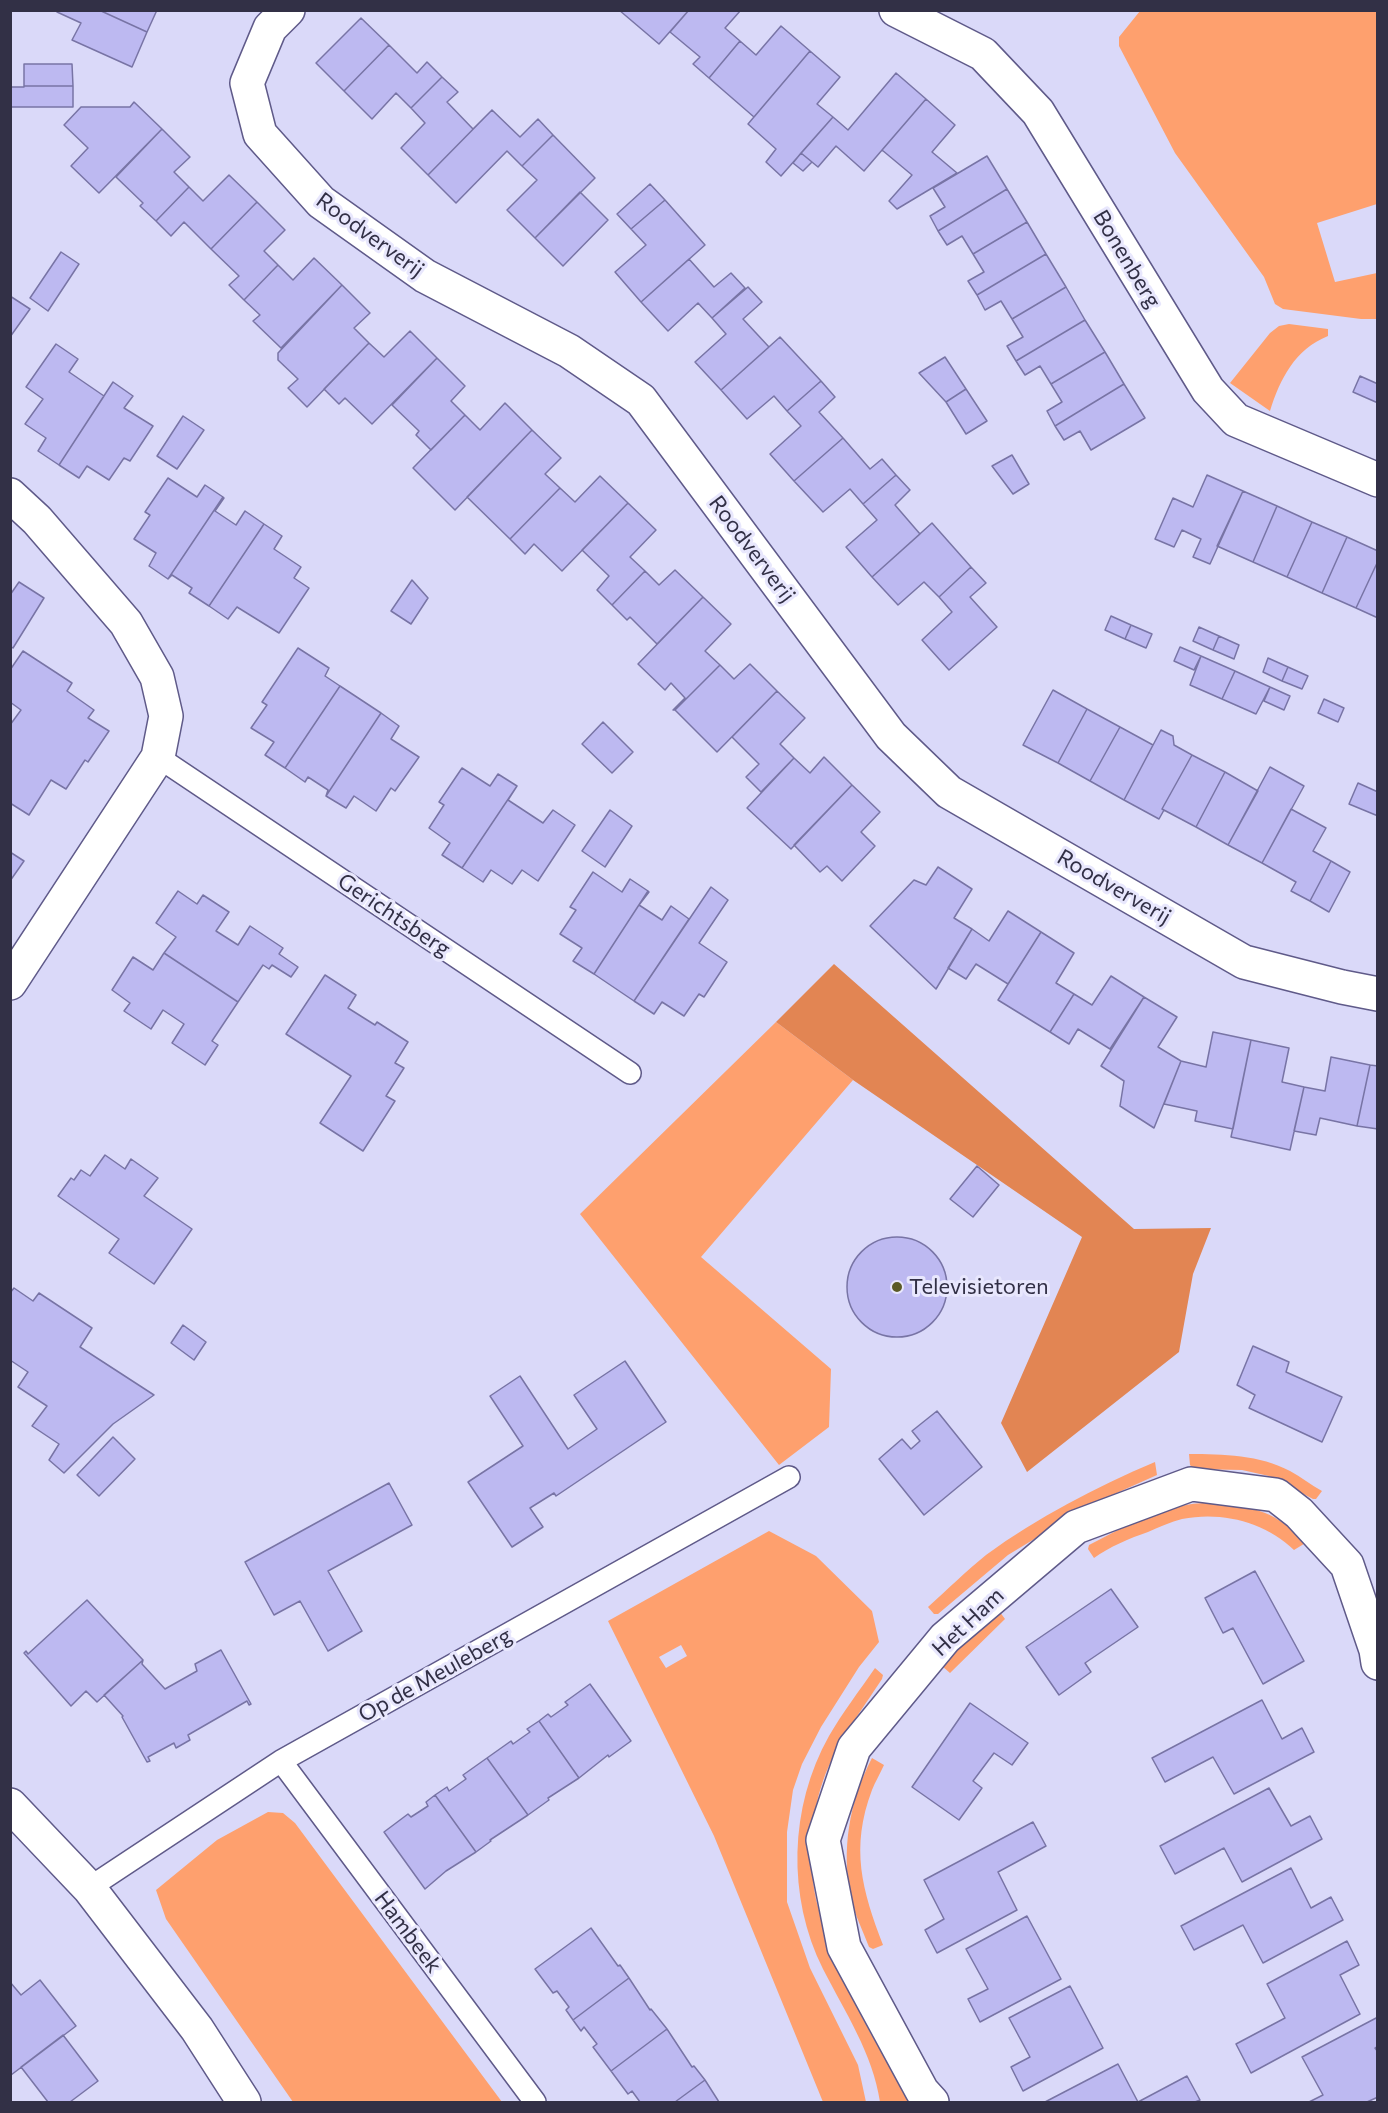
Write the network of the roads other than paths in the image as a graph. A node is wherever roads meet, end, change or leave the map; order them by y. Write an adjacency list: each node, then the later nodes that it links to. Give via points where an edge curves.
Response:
1 (288, 10): 7 (street, Roodververij, via 270,28 247,83 260,134 321,202 425,276 569,351 641,400 891,736 949,792 1244,962)
2 (896, 10): 3 (street, Bonenberg, via 982,54 1038,112 1208,390 1236,420)
3 (1377, 480)
4 (10, 495): 5 (street, via 37,520 126,623 157,677 166,716)
5 (158, 757): 6 (street); 8 (lane, Gerichtsberg)
6 (10, 983)
7 (1377, 994)
8 (630, 1073)
9 (789, 1477): 11 (lane, Op de Meuleberg)
10 (1377, 1663): 16 (street, Het Ham, via 1347,1565 1299,1514 1276,1495 1191,1484 1076,1527 945,1638 854,1748 823,1840 844,1947)
11 (281, 1761): 13 (lane, Op de Meuleberg); 15 (lane, Hambeek)
12 (10, 1805): 13 (street)
13 (88, 1887): 14 (street, via 197,2029)
14 (244, 2103)
15 (535, 2103)
16 (932, 2103)

